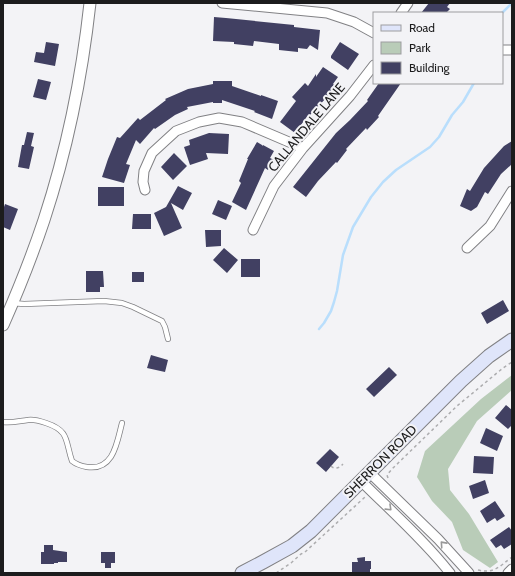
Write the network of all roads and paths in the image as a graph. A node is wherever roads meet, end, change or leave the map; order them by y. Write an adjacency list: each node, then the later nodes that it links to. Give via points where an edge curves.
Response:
1 (90, 3): 12 (street, via 84,51 68,134 44,220)
2 (222, 3): 5 (street, via 327,13 354,22)
3 (408, 3): 4 (street)
4 (402, 12)
5 (373, 32)
6 (373, 66): 7 (street, CALLANDALE LANE)
7 (303, 148): 8 (street, via 242,122 219,118 199,122 176,131 152,153 144,171); 10 (street, CALLANDALE LANE, via 274,186)
8 (145, 190)
9 (512, 191): 11 (street, via 490,226)
10 (253, 230)
11 (468, 248)
12 (12, 303): 13 (street); 14 (lane, via 122,303 162,321)
13 (3, 325)
14 (168, 339)
15 (512, 340): 21 (main road, SHERRON ROAD, via 461,381)
16 (512, 362): 22 (path, via 457,406 393,468 387,475)
17 (3, 422): 18 (lane, via 33,420 53,426 63,432 72,461 80,466 90,467 101,466 110,459)
18 (122, 423)
19 (343, 464): 20 (path, via 339,468)
20 (331, 466)
21 (365, 477): 26 (main road, SHERRON ROAD, via 311,531 292,546); 28 (street, one-way to 28); 29 (street, one-way to 21, via 438,539)
22 (388, 478)
23 (368, 496): 27 (path, via 305,552)
24 (512, 557): 25 (path, via 494,570)
25 (478, 571)
26 (242, 573)
27 (276, 573)
28 (450, 573)
29 (469, 573)

